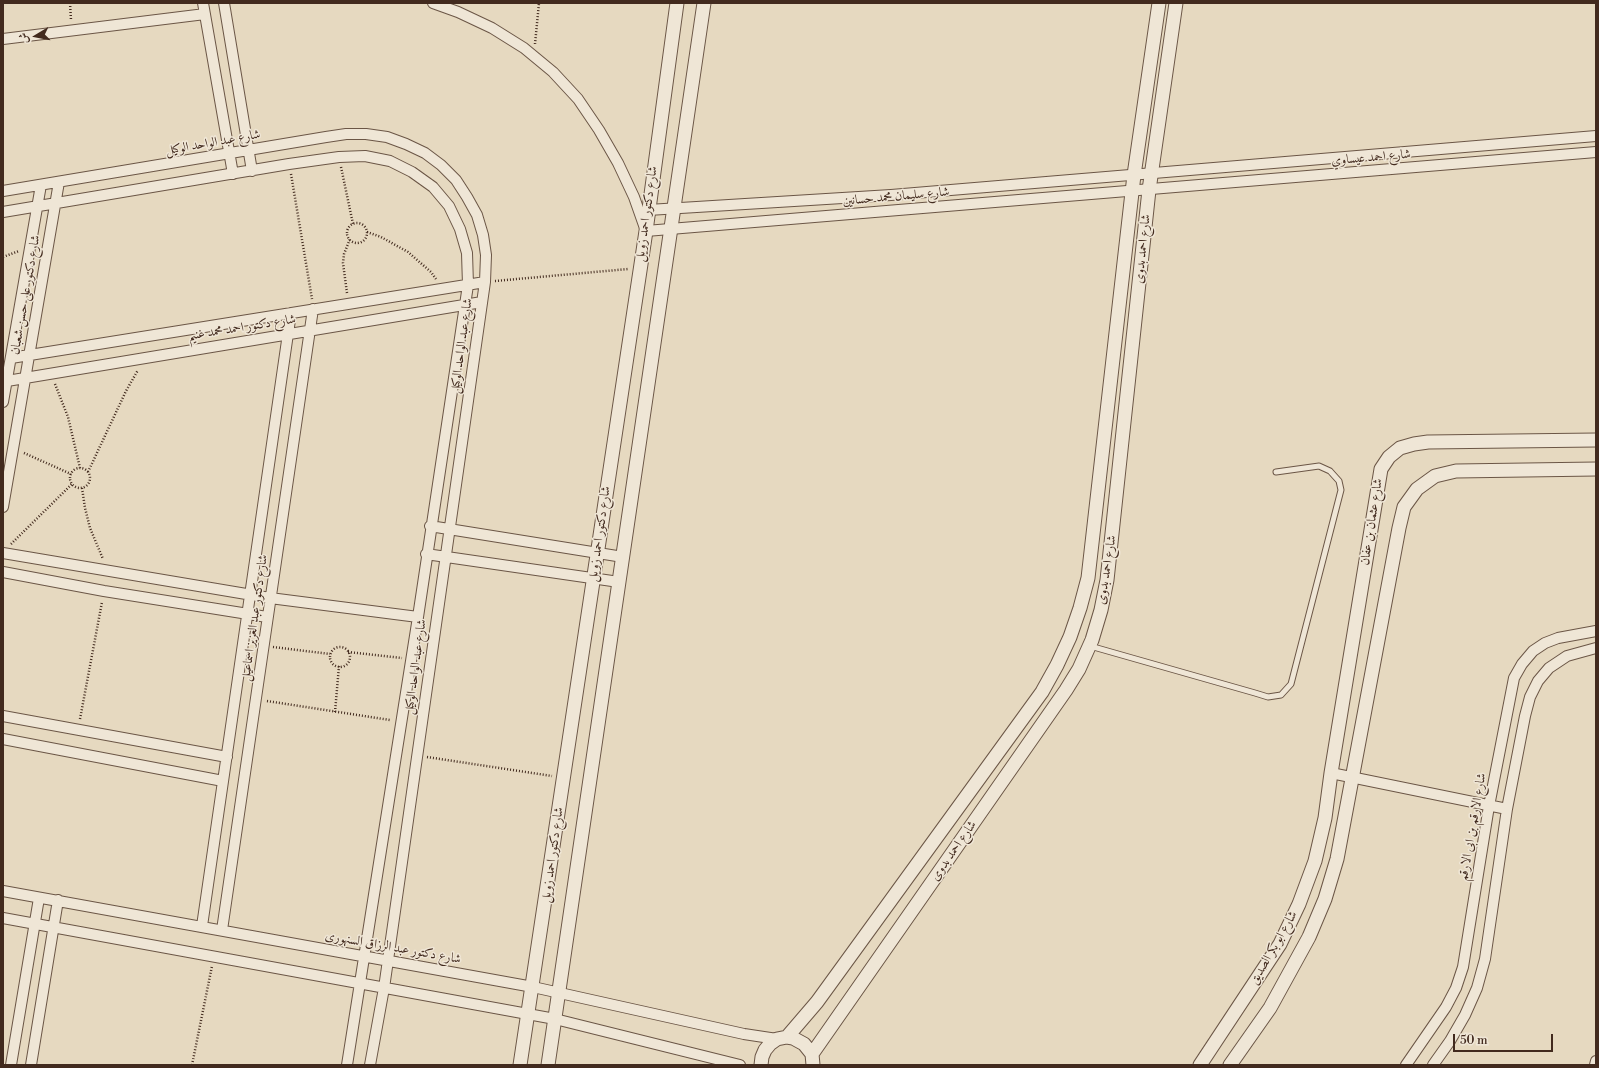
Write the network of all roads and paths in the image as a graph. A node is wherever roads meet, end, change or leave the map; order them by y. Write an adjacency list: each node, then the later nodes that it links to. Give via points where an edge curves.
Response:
1 (70, 3): 11 (path)
2 (203, 3): 10 (street)
3 (224, 3): 15 (street)
4 (433, 3): 13 (street, via 492,28)
5 (539, 3): 13 (path)
6 (677, 3): 32 (street, شارع دكتور احمد زويل)
7 (704, 3): 31 (street, شارع دكتور احمد زويل)
8 (1159, 3): 23 (street, شارع احمد بدوى)
9 (1176, 3): 22 (street, شارع احمد بدوى)
10 (205, 14): 11 (street); 17 (street)
11 (72, 31): 12 (street)
12 (3, 39)
13 (534, 56): 36 (street, via 578,99 599,130 634,197)
14 (1596, 136): 22 (street, شارع احمد عيساوي)
15 (249, 150): 17 (street, شارع عبد الواحد الوكيل); 20 (street); 40 (street, شارع عبد الواحد الوكيل, via 346,134 366,134 387,137 425,153 456,180 477,215 486,255)
16 (1596, 152): 26 (street, شارع احمد عيساوي)
17 (229, 153): 21 (street); 24 (street, شارع عبد الواحد الوكيل)
18 (339, 157): 19 (street, شارع عبد الواحد الوكيل); 34 (path); 41 (street, شارع عبد الواحد الوكيل, via 365,156 390,161 433,187 449,206 460,229 467,253)
19 (289, 164): 20 (street, شارع عبد الواحد الوكيل); 46 (path)
20 (252, 170): 21 (street, شارع عبد الواحد الوكيل)
21 (233, 174): 29 (street, شارع عبد الواحد الوكيل)
22 (1151, 174): 23 (street, شارع سليمان محمد حسانين); 26 (street, شارع احمد بدوى)
23 (1134, 175): 28 (street, شارع احمد بدوى); 31 (street, شارع سليمان محمد حسانين, via 891,195)
24 (59, 182): 25 (street, شارع عبد الواحد الوكيل); 29 (street, شارع دكتور على حسن شعبان)
25 (41, 185): 27 (street, شارع عبد الواحد الوكيل); 30 (street, شارع دكتور على حسن شعبان)
26 (1149, 190): 28 (street, شارع سليمان محمد حسانين); 86 (street, شارع احمد بدوى, via 1108,580)
27 (3, 191)
28 (1133, 191): 35 (street, شارع سليمان محمد حسانين); 123 (street, شارع احمد بدوى, via 1088,578 1070,637 1042,692 817,1002)
29 (55, 204): 30 (street, شارع عبد الواحد الوكيل); 50 (street, شارع دكتور على حسن شعبان)
30 (37, 207): 33 (street, شارع عبد الواحد الوكيل); 51 (street, شارع دكتور على حسن شعبان)
31 (673, 209): 32 (street, شارع سليمان محمد حسانين); 35 (street, شارع دكتور احمد زويل)
32 (648, 210): 36 (street, شارع دكتور احمد زويل)
33 (3, 212)
34 (353, 224): 37 (path, via 364,225); 38 (path, via 348,231)
35 (670, 229): 36 (street, شارع سليمان محمد حسانين); 73 (street, شارع دكتور احمد زويل)
36 (646, 231): 39 (street, شارع دكتور احمد زويل)
37 (367, 232): 38 (path, via 367,236 361,242 357,243); 42 (path, via 395,244 414,256 432,272)
38 (350, 239): 44 (path, via 343,263)
39 (639, 268): 40 (path); 70 (street, شارع دكتور احمد زويل)
40 (485, 282): 41 (street, شارع دكتور احمد محمد غنيم); 43 (street, شارع عبد الواحد الوكيل)
41 (468, 285): 42 (street, شارع دكتور احمد محمد غنيم); 45 (street, شارع عبد الواحد الوكيل)
42 (442, 289): 44 (street, شارع دكتور احمد محمد غنيم)
43 (482, 302): 45 (street, شارع دكتور احمد محمد غنيم); 68 (street, شارع عبد الواحد الوكيل)
44 (348, 304): 46 (street, شارع دكتور احمد محمد غنيم)
45 (465, 304): 48 (street, شارع دكتور احمد محمد غنيم); 67 (street, شارع عبد الواحد الوكيل)
46 (313, 309): 47 (street, شارع دكتور احمد محمد غنيم); 48 (street, شارع دكتور عبد العزيز اسماعيل)
47 (291, 313): 49 (street, شارع دكتور عبد العزيز اسماعيل); 50 (street, شارع دكتور احمد محمد غنيم)
48 (311, 330): 49 (street, شارع دكتور احمد محمد غنيم); 80 (street, شارع دكتور عبد العزيز اسماعيل)
49 (288, 334): 52 (street, شارع دكتور احمد محمد غنيم); 79 (street, شارع دكتور عبد العزيز اسماعيل)
50 (29, 355): 51 (street, شارع دكتور احمد محمد غنيم); 54 (street, شارع دكتور على حسن شعبان)
51 (11, 358): 55 (street, شارع دكتور على حسن شعبان)
52 (145, 358): 53 (street, شارع دكتور احمد محمد غنيم); 61 (path, via 126,391)
53 (50, 373): 54 (street, شارع دكتور احمد محمد غنيم); 59 (path, via 68,416)
54 (25, 378): 55 (street, شارع دكتور احمد محمد غنيم); 58 (street, شارع دكتور على حسن شعبان)
55 (7, 380): 56 (street, شارع دكتور على حسن شعبان)
56 (3, 402)
57 (1596, 440): 100 (street, شارع عثمان بن عفان, via 1428,442 1400,448 1389,457 1381,469)
58 (13, 448): 63 (path); 66 (street, شارع دكتور على حسن شعبان)
59 (80, 468): 61 (path); 63 (path)
60 (1596, 469): 101 (street, شارع عثمان بن عفان, via 1456,471 1435,476 1417,489 1404,507 1399,528)
61 (88, 472): 65 (path, via 88,484)
62 (1276, 472): 86 (lane, via 1319,466 1330,471 1339,481 1341,490 1291,684 1281,694 1268,697)
63 (71, 474): 64 (path)
64 (72, 484): 65 (path); 69 (path)
65 (82, 488): 74 (path, via 90,528)
66 (3, 507)
67 (430, 526): 68 (street); 71 (street, شارع عبد الواحد الوكيل)
68 (449, 529): 70 (street); 72 (street, شارع عبد الواحد الوكيل)
69 (6, 550): 74 (street)
70 (597, 553): 73 (street); 76 (street, شارع دكتور احمد زويل)
71 (426, 554): 72 (street); 83 (street, شارع عبد الواحد الوكيل)
72 (445, 556): 76 (street); 98 (street, شارع عبد الواحد الوكيل)
73 (622, 557): 77 (street, شارع دكتور احمد زويل)
74 (108, 571): 79 (street)
75 (3, 572): 78 (street)
76 (594, 578): 77 (street); 102 (street, شارع دكتور احمد زويل)
77 (619, 582): 120 (street, شارع دكتور احمد زويل)
78 (104, 591): 81 (street); 96 (path)
79 (250, 595): 80 (street); 81 (street, شارع دكتور عبد العزيز اسماعيل)
80 (270, 598): 82 (street, شارع دكتور عبد العزيز اسماعيل); 83 (street)
81 (247, 615): 82 (street); 99 (street, شارع دكتور عبد العزيز اسماعيل)
82 (267, 617): 85 (street, شارع دكتور عبد العزيز اسماعيل)
83 (418, 617): 90 (street, شارع عبد الواحد الوكيل)
84 (1596, 631): 104 (street, شارع الارقم بن ابى الارقم, via 1545,643 1533,651 1522,664 1513,684)
85 (263, 646): 89 (path); 92 (street, شارع دكتور عبد العزيز اسماعيل)
86 (1089, 646): 124 (street, شارع احمد بدوى, via 1066,690)
87 (1596, 648): 105 (street, via 1567,656 1549,668 1538,681 1525,716)
88 (348, 652): 89 (path, via 339,647); 90 (path); 91 (path, via 348,662)
89 (330, 654): 91 (path, via 333,664)
90 (411, 659): 95 (street, شارع عبد الواحد الوكيل)
91 (339, 666): 93 (path)
92 (256, 699): 93 (path); 113 (street, شارع دكتور عبد العزيز اسماعيل)
93 (335, 712): 95 (path)
94 (3, 716): 96 (street)
95 (400, 722): 115 (street, شارع عبد الواحد الوكيل)
96 (78, 730): 99 (street)
97 (3, 739): 103 (street)
98 (416, 756): 102 (path); 116 (street, شارع عبد الواحد الوكيل)
99 (226, 757): 103 (street, شارع دكتور عبد العزيز اسماعيل)
100 (1331, 773): 101 (street); 135 (street, شارع ابو بكر الصديق, via 1325,818 1315,862 1299,904 1280,944)
101 (1352, 777): 104 (street); 136 (street, شارع ابو بكر الصديق, via 1336,859 1325,899 1309,937 1270,1008)
102 (564, 778): 118 (street, شارع دكتور احمد زويل)
103 (223, 781): 112 (street, شارع دكتور عبد العزيز اسماعيل)
104 (1489, 806): 105 (street); 137 (street, شارع الارقم بن ابى الارقم, via 1463,967 1446,1007)
105 (1507, 809): 138 (street, via 1485,959 1477,988 1465,1015)
106 (3, 891): 107 (street, شارع دكتور عبد الرزاق السنهورى)
107 (39, 898): 108 (street, شارع دكتور عبد الرزاق السنهورى); 110 (street)
108 (58, 900): 111 (street); 112 (street, شارع دكتور عبد الرزاق السنهورى)
109 (3, 918): 110 (street)
110 (35, 924): 111 (street); 126 (street)
111 (54, 926): 114 (street); 127 (street)
112 (202, 926): 113 (street, شارع دكتور عبد الرزاق السنهورى)
113 (222, 930): 115 (street, شارع دكتور عبد الرزاق السنهورى)
114 (214, 956): 117 (street); 128 (path)
115 (365, 956): 116 (street, شارع دكتور عبد الرزاق السنهورى); 117 (street, شارع عبد الواحد الوكيل)
116 (387, 961): 118 (street, شارع دكتور عبد الرزاق السنهورى); 119 (street, شارع عبد الواحد الوكيل)
117 (361, 984): 119 (street); 129 (street, شارع عبد الواحد الوكيل)
118 (533, 987): 120 (street, شارع دكتور عبد الرزاق السنهورى); 121 (street, شارع دكتور احمد زويل)
119 (384, 988): 121 (street); 130 (street, شارع عبد الواحد الوكيل)
120 (559, 993): 122 (street, شارع دكتور احمد زويل); 123 (street, شارع دكتور عبد الرزاق السنهورى, via 744,1034)
121 (528, 1014): 122 (street); 131 (street, شارع دكتور احمد زويل)
122 (555, 1019): 132 (street, شارع دكتور احمد زويل); 133 (street)
123 (782, 1038): 124 (street, via 793,1038 804,1044); 134 (street, شارع احمد بدوى, via 770,1044 765,1050)
124 (815, 1060)
125 (1596, 1061): 139 (street)
126 (11, 1065)
127 (31, 1065)
128 (192, 1065)
129 (347, 1065)
130 (370, 1065)
131 (520, 1065)
132 (548, 1065)
133 (740, 1065)
134 (761, 1065)
135 (1200, 1065)
136 (1230, 1065)
137 (1406, 1065)
138 (1433, 1065)
139 (1594, 1065)

